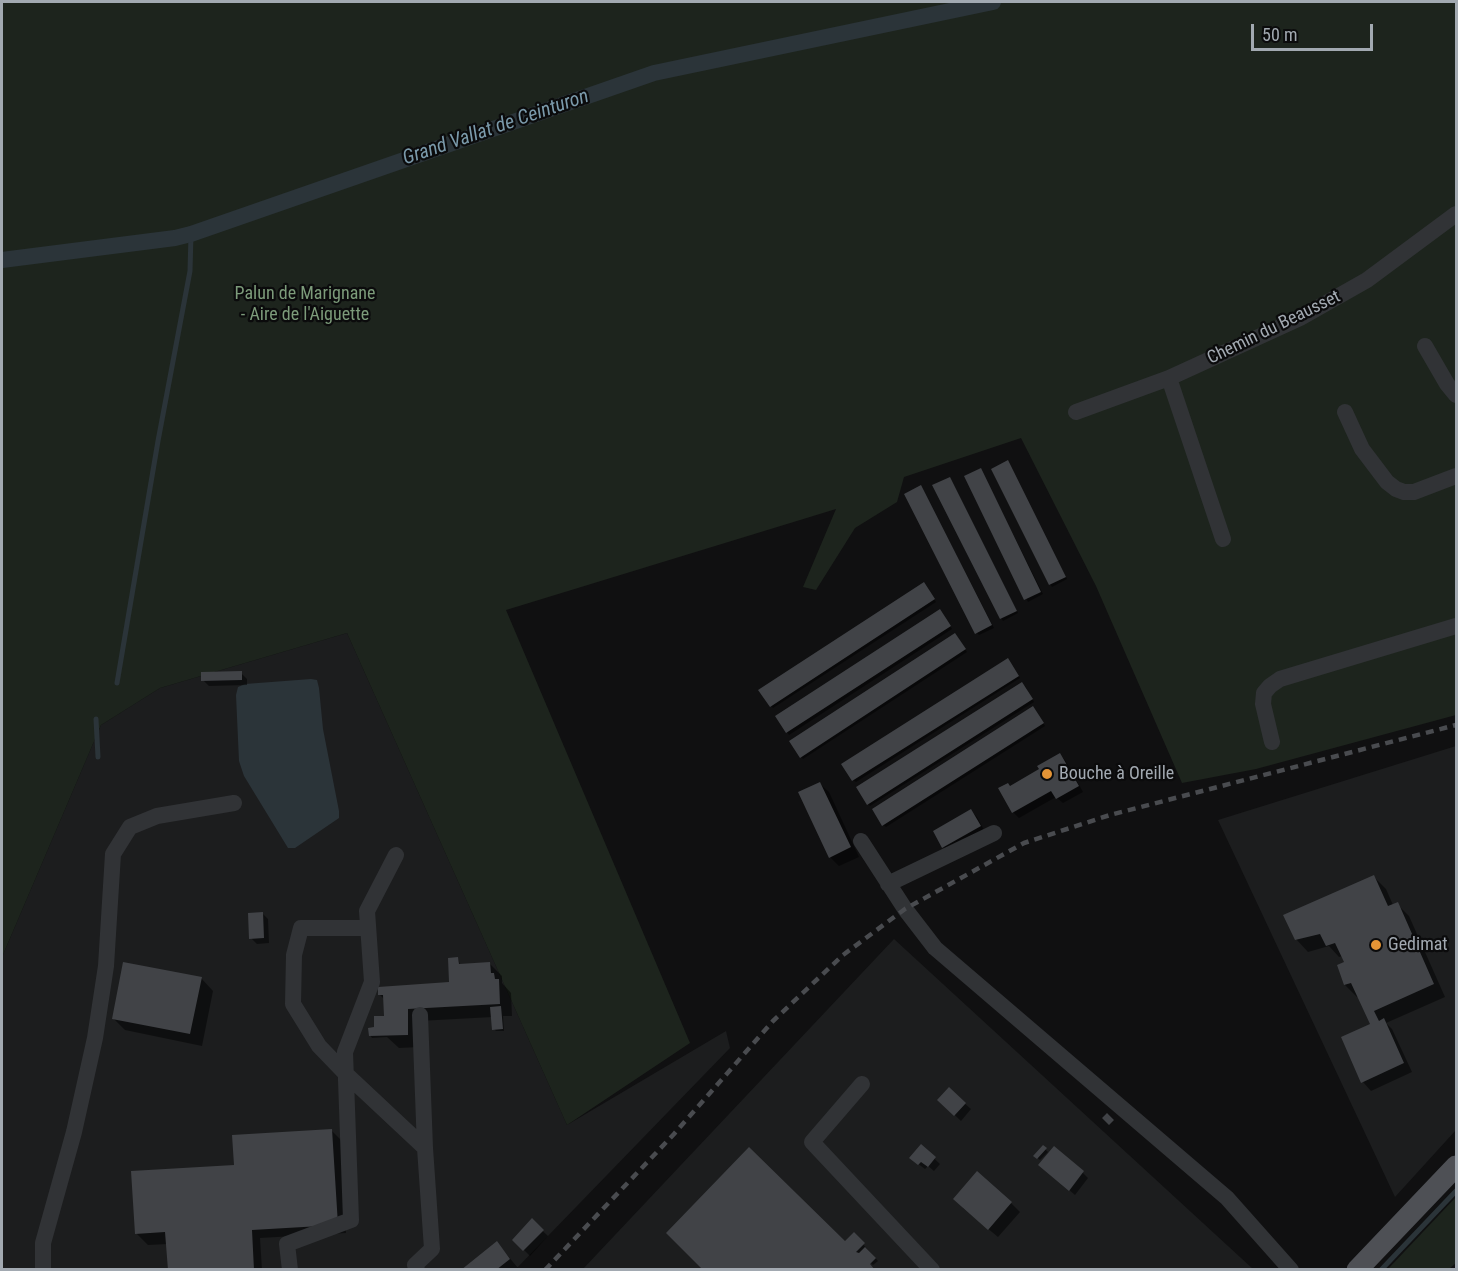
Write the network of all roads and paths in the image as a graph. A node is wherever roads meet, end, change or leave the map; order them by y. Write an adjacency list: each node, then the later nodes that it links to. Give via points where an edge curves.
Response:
1 (1456, 214): 3 (street, Chemin du Beausset, via 1338,297 1260,338)
2 (1425, 346): 4 (street)
3 (1169, 378): 5 (street, Chemin du Beausset); 8 (street)
4 (1456, 395)
5 (1076, 412)
6 (1345, 412): 7 (street, via 1362,449 1396,489 1414,492)
7 (1456, 476)
8 (1223, 539)
9 (1456, 626): 10 (street, via 1280,679 1264,693)
10 (1272, 742)
11 (234, 803): 23 (street, via 158,816 130,827 113,854 106,966 95,1038 43,1243)
12 (994, 834): 15 (street)
13 (861, 841): 15 (street)
14 (396, 855): 16 (street, via 367,911)
15 (888, 884): 26 (street, via 934,948 1227,1198)
16 (368, 928): 18 (street, via 372,982 345,1052); 18 (street, via 301,928 294,955 293,1004 319,1046)
17 (420, 1016): 20 (street)
18 (346, 1074): 20 (street); 24 (street, via 351,1220 287,1244)
19 (862, 1084): 25 (street, via 812,1142)
20 (425, 1148): 22 (street, via 432,1249)
21 (1456, 1166): 27 (main road)
22 (416, 1267)
23 (43, 1269)
24 (290, 1269)
25 (932, 1269)
26 (1291, 1269)
27 (1357, 1269)

